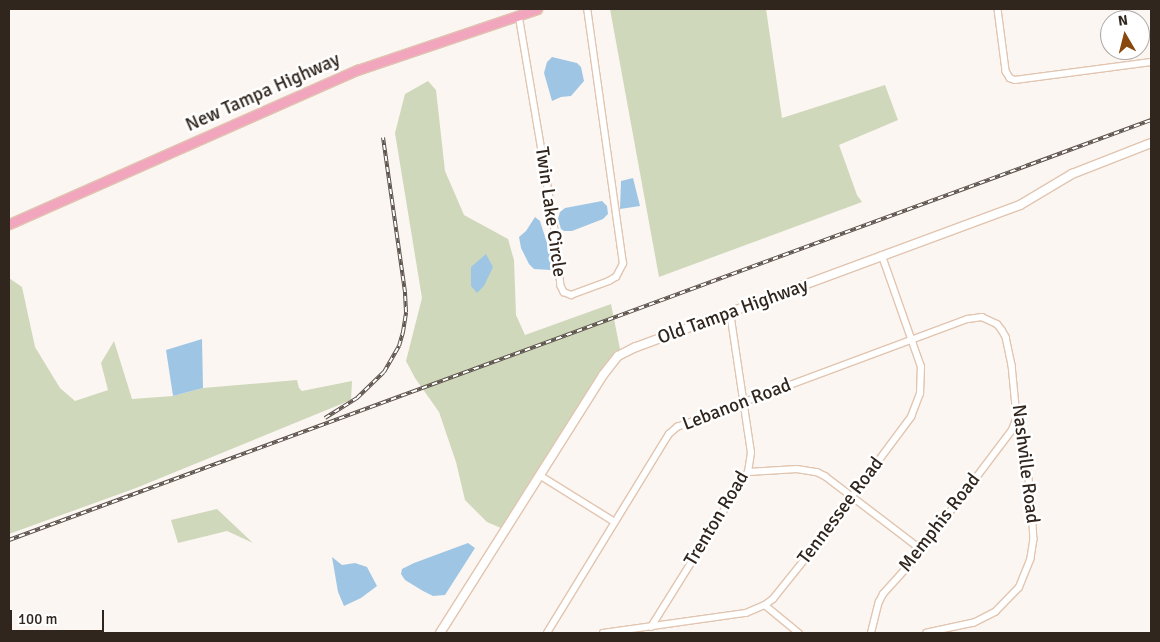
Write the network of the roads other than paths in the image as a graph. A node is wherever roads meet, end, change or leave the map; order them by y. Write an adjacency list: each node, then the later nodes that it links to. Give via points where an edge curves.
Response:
1 (537, 9): 4 (main road, New Tampa Highway)
2 (587, 9): 4 (street, Twin Lake Circle, via 623,264 616,277 571,295 561,286 554,222)
3 (998, 9): 5 (street, via 1007,75 1015,80)
4 (519, 15): 7 (main road, New Tampa Highway, via 392,57 315,87)
5 (1151, 62)
6 (1151, 143): 8 (main road, Old Tampa Highway, via 1072,174 1020,205)
7 (9, 224)
8 (882, 256): 9 (main road, Old Tampa Highway); 10 (street, Tennessee Road)
9 (730, 313): 11 (street, Trenton Road); 14 (main road, Old Tampa Highway, via 618,356)
10 (913, 339): 11 (street, Lebanon Road); 12 (street, Nashville Road, via 974,317 997,324 1006,336 1017,398); 15 (street, Tennessee Road, via 922,379 917,406)
11 (743, 401): 13 (street, Trenton Road, via 750,453); 16 (street, Lebanon Road, via 677,427 669,434)
12 (1017, 417): 17 (street, Memphis Road, via 1012,430 954,508 928,539); 25 (street, Nashville Road, via 1027,463 1034,544 1026,574 1010,600 996,612 974,623)
13 (748, 472): 15 (street, via 807,470 825,476); 19 (street, Trenton Road)
14 (541, 476): 16 (street); 20 (main road, Old Tampa Highway)
15 (852, 496): 17 (street); 18 (street, Tennessee Road, via 773,599)
16 (615, 522): 21 (street, Lebanon Road)
17 (917, 546): 24 (street, Memphis Road, via 911,563 879,602)
18 (764, 605): 19 (street, Tennessee Road, via 746,613); 23 (street)
19 (651, 627): 22 (street, Tennessee Road)
20 (440, 633)
21 (547, 633)
22 (603, 633)
23 (799, 633)
24 (871, 633)
25 (927, 633)

